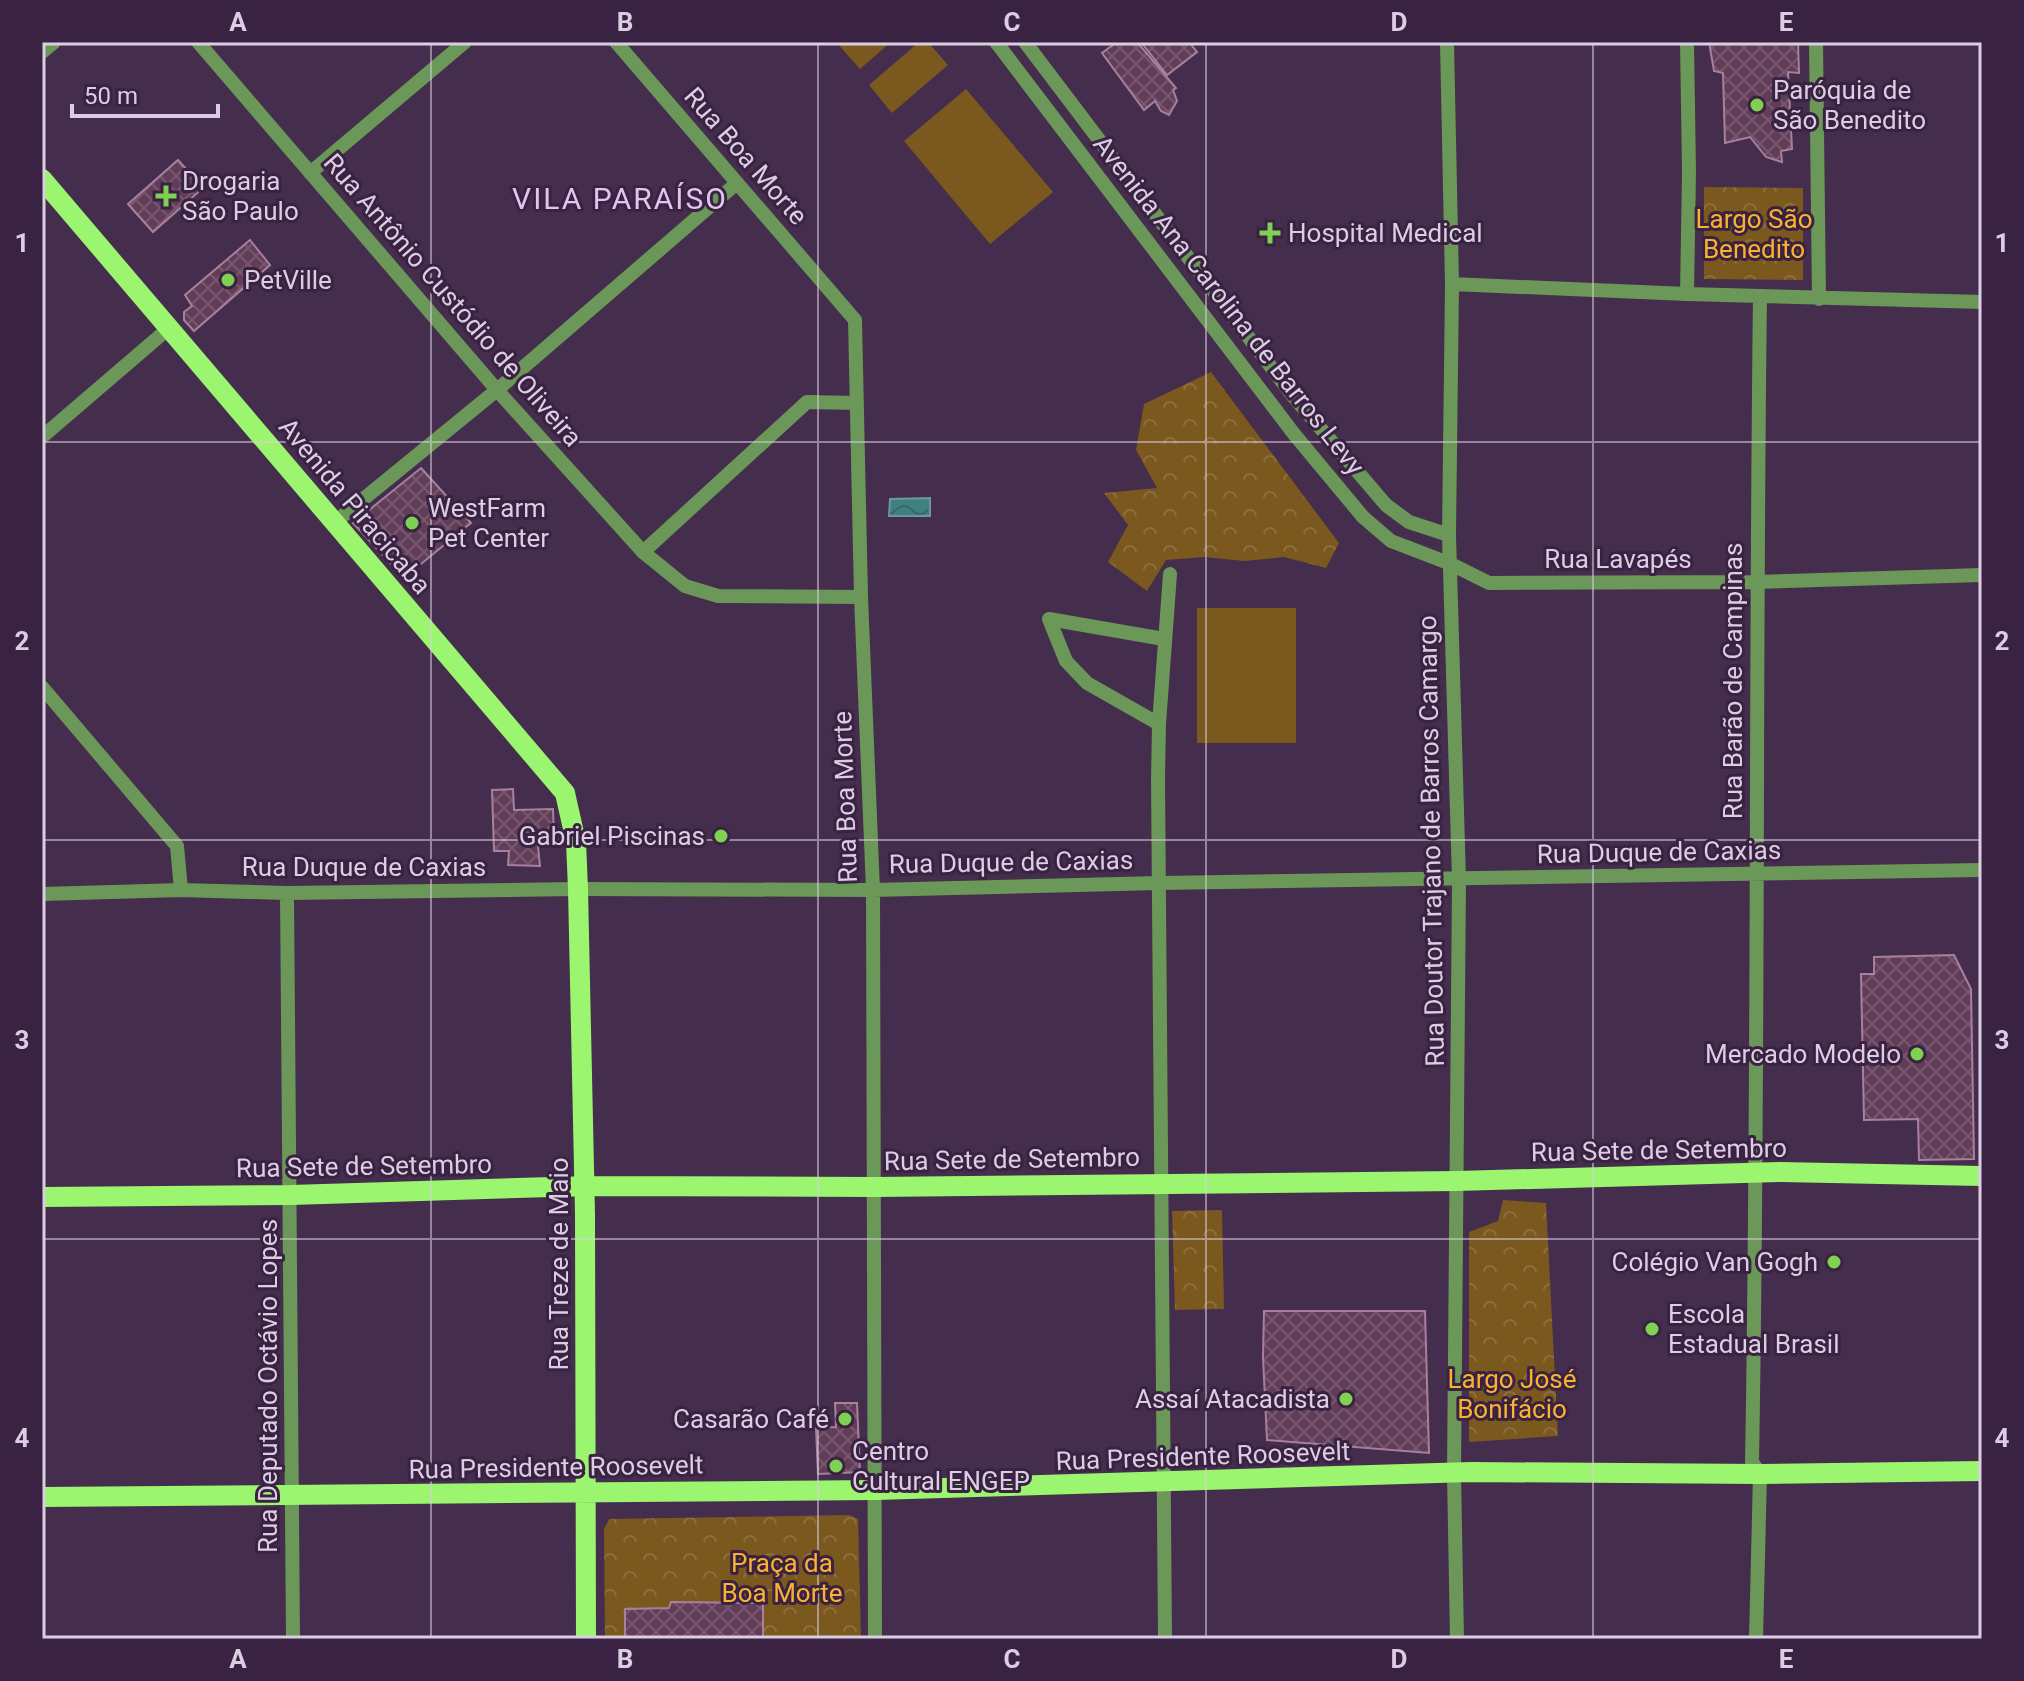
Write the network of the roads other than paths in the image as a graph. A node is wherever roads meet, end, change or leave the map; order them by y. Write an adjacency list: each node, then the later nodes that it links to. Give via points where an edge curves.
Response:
1 (54, 42): 10 (street)
2 (198, 42): 11 (street, Rua Antônio Custódio de Oliveira)
3 (465, 42): 11 (street)
4 (616, 42): 13 (street, Rua Boa Morte)
5 (996, 42): 26 (street, Avenida Ana Carolina de Barros Levy, via 1363,517 1391,541)
6 (1025, 42): 24 (street, Avenida Ana Carolina de Barros Levy, via 1293,396 1375,493 1409,522)
7 (1447, 42): 14 (street, Rua Doutor Trajano de Barros Camargo)
8 (1687, 42): 15 (street)
9 (1816, 42): 17 (street)
10 (42, 52)
11 (310, 173): 20 (street, Rua Antônio Custódio de Oliveira)
12 (42, 179): 19 (main road, Avenida Piracicaba)
13 (737, 183): 20 (street); 21 (street, Rua Boa Morte, via 855,320)
14 (1452, 284): 15 (street); 24 (street, Rua Doutor Trajano de Barros Camargo)
15 (1687, 294): 16 (street)
16 (1760, 296): 17 (street); 29 (street, Rua Barão de Campinas)
17 (1819, 299): 18 (street)
18 (1982, 302)
19 (169, 328): 22 (street); 23 (main road, Avenida Piracicaba)
20 (497, 390): 23 (street); 25 (street, Rua Antônio Custódio de Oliveira)
21 (857, 403): 25 (street, via 807,402); 30 (street, Rua Boa Morte)
22 (42, 437)
23 (334, 523): 38 (main road, Avenida Piracicaba, via 565,793 576,842)
24 (1449, 535): 26 (street, Rua Doutor Trajano de Barros Camargo)
25 (643, 552): 30 (street, Rua Antônio Custódio de Oliveira, via 685,586 718,596)
26 (1451, 564): 29 (street, Rua Lavapés, via 1489,583); 36 (street, Rua Doutor Trajano de Barros Camargo)
27 (1170, 574): 31 (street)
28 (1982, 575): 29 (street, Rua Lavapés)
29 (1756, 582): 35 (street, Rua Barão de Campinas)
30 (861, 597): 40 (street, Rua Boa Morte)
31 (1164, 639): 33 (street); 33 (street, via 1049,619 1066,661 1087,683)
32 (42, 687): 39 (street, via 177,846)
33 (1159, 724): 37 (street)
34 (1982, 870): 35 (street, Rua Duque de Caxias)
35 (1757, 874): 36 (street, Rua Duque de Caxias); 43 (street, Rua Barão de Campinas)
36 (1459, 880): 37 (street, Rua Duque de Caxias); 45 (street, Rua Doutor Trajano de Barros Camargo)
37 (1159, 883): 40 (street, Rua Duque de Caxias); 46 (street)
38 (578, 889): 40 (street, Rua Duque de Caxias); 41 (street, Rua Duque de Caxias); 47 (main road, Rua Treze de Maio)
39 (181, 890): 41 (street, Rua Duque de Caxias); 42 (street, Rua Duque de Caxias)
40 (873, 890): 48 (street, Rua Boa Morte)
41 (287, 893): 49 (street, Rua Deputado Octávio Lopes)
42 (42, 894)
43 (1757, 1174): 44 (main road, Rua Sete de Setembro); 45 (main road, Rua Sete de Setembro); 53 (street, Rua Barão de Campinas, via 1752,1462)
44 (1982, 1176)
45 (1457, 1181): 46 (main road, Rua Sete de Setembro); 52 (street, Rua Doutor Trajano de Barros Camargo)
46 (1161, 1183): 48 (main road, Rua Sete de Setembro); 54 (street)
47 (585, 1186): 48 (main road, Rua Sete de Setembro); 49 (main road, Rua Sete de Setembro); 56 (main road, Rua Treze de Maio)
48 (875, 1187): 55 (street, Rua Boa Morte)
49 (291, 1195): 50 (main road, Rua Sete de Setembro); 58 (street, Rua Deputado Octávio Lopes)
50 (42, 1197)
51 (1982, 1471): 53 (main road, Rua Presidente Roosevelt)
52 (1454, 1474): 53 (main road, Rua Presidente Roosevelt); 54 (main road, Rua Presidente Roosevelt); 63 (street, Rua Doutor Trajano de Barros Camargo)
53 (1760, 1474): 64 (street, Rua Barão de Campinas)
54 (1164, 1483): 55 (main road, Rua Presidente Roosevelt); 62 (street)
55 (876, 1490): 56 (main road, Rua Presidente Roosevelt); 61 (street, Rua Boa Morte)
56 (586, 1491): 58 (main road, Rua Presidente Roosevelt); 60 (main road, Rua Treze de Maio)
57 (42, 1497): 58 (main road, Rua Presidente Roosevelt)
58 (293, 1497): 59 (street, Rua Deputado Octávio Lopes)
59 (293, 1639)
60 (586, 1639)
61 (875, 1639)
62 (1165, 1639)
63 (1457, 1639)
64 (1756, 1639)

